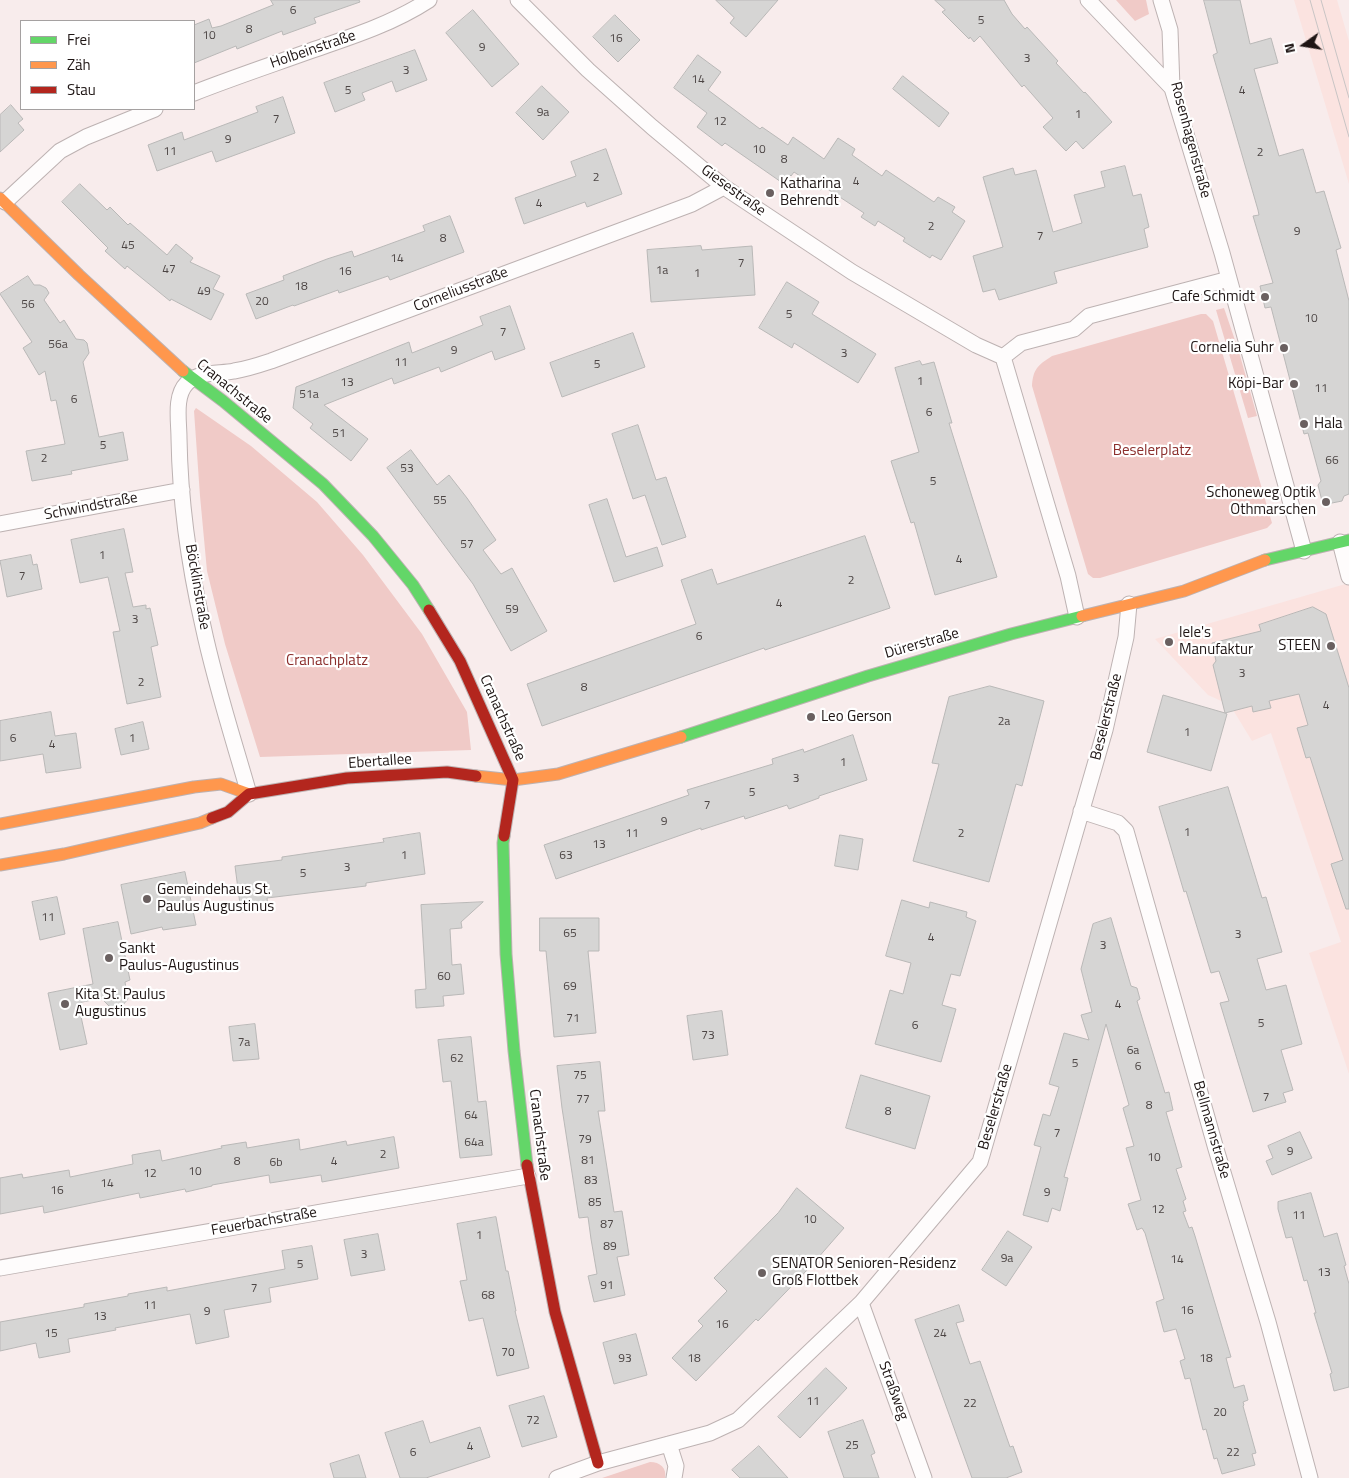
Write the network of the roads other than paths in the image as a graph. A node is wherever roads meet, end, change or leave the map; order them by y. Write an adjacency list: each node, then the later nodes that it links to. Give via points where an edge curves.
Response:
1 (429, 0): 6 (street, Holbeinstraße, via 364,33)
2 (518, 0): 8 (street, Giesestraße, via 588,70)
3 (1088, 0): 5 (street)
4 (1161, 0): 5 (street, Rosenhagenstraße, via 1170,30)
5 (1172, 88): 10 (street, Rosenhagenstraße)
6 (195, 93)
7 (152, 110): 9 (street, via 60,151)
8 (724, 187): 11 (street, Giesestraße, via 852,272 976,345); 12 (street, Corneliusstraße, via 692,204 271,361)
9 (2, 200): 12 (main road, Cranachstraße)
10 (1229, 279): 11 (street, via 1090,316 1074,329 1021,343); 16 (street)
11 (1003, 356): 19 (street, via 1068,576)
12 (192, 379): 13 (street, Böcklinstraße, via 183,388 179,399); 20 (main road, Cranachstraße, via 323,484 373,536 413,585 460,661)
13 (182, 490): 14 (street, Schwindstraße); 21 (street, Böcklinstraße, via 202,625)
14 (0, 524)
15 (1345, 541): 16 (main road, Dürerstraße); 17 (street)
16 (1304, 551): 18 (main road, Dürerstraße, via 1251,564 1184,590)
17 (1349, 577)
18 (1129, 604): 19 (main road, Dürerstraße); 22 (street, Beselerstraße, via 1126,637 1105,730)
19 (1077, 617): 20 (main road, Dürerstraße, via 868,676 558,774)
20 (513, 780): 21 (main road, Ebertallee, via 447,772 347,778); 25 (main road, Cranachstraße, via 503,843 506,954)
21 (249, 794): 23 (main road, Ebertallee, via 222,784 194,787); 24 (main road, via 228,812 200,823)
22 (1081, 811): 27 (street, Beselerstraße, via 980,1162); 33 (street, Bellmannstraße, via 1118,822 1126,831)
23 (0, 824)
24 (0, 865)
25 (528, 1176): 26 (street, Feuerbachstraße); 29 (main road, Cranachstraße, via 555,1312)
26 (0, 1268)
27 (861, 1303): 28 (street, Beselerstraße, via 738,1420 710,1433); 32 (street, Straßweg)
28 (669, 1444): 29 (street, Beselerstraße); 31 (street, via 676,1466)
29 (598, 1464): 30 (street, Beselerstraße)
30 (557, 1478)
31 (674, 1478)
32 (924, 1478)
33 (1310, 1478)

